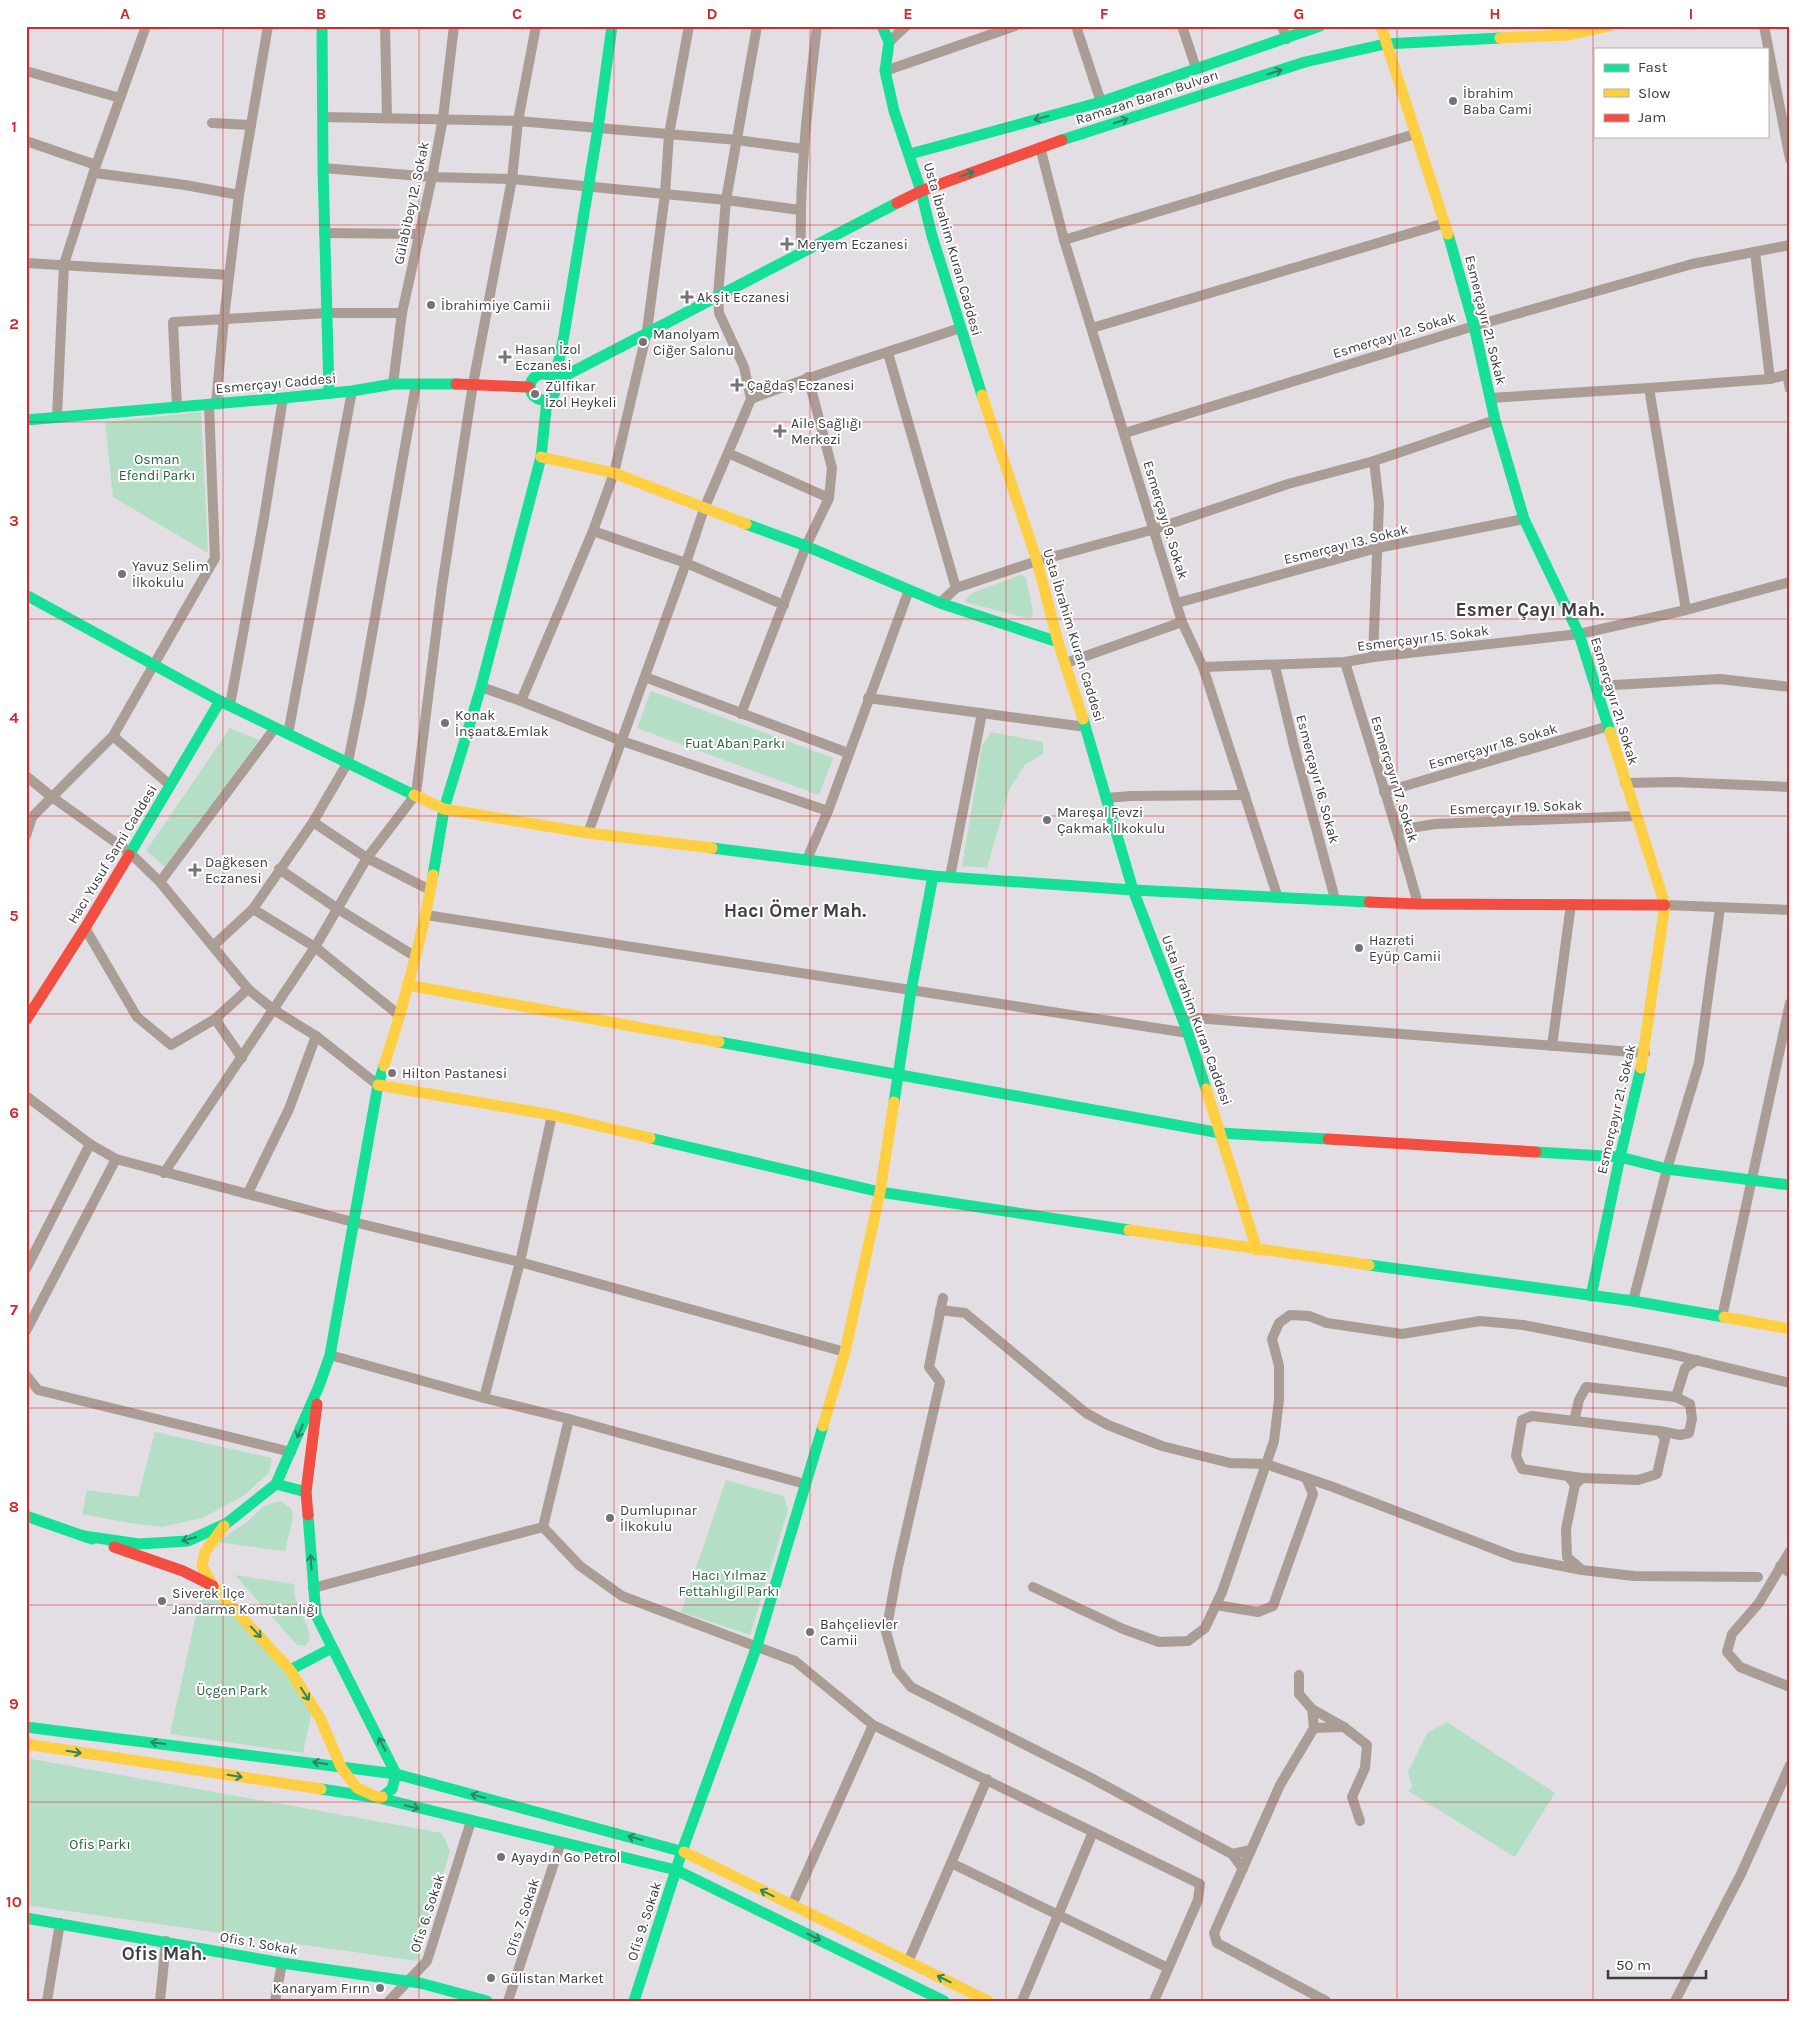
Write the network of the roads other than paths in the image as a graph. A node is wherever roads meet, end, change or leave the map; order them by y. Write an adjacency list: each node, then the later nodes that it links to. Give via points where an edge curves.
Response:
1 (146, 26): 28 (street)
2 (268, 26): 35 (street)
3 (322, 26): 30 (street)
4 (385, 26): 31 (street)
5 (454, 26): 32 (street, Gülabibey 12. Sokak)
6 (536, 26): 33 (street)
7 (612, 26): 37 (street)
8 (689, 26): 38 (street)
9 (757, 26): 40 (street)
10 (818, 26): 43 (street)
11 (882, 26): 23 (street, Usta İbrahim Kuran Caddesi)
12 (906, 26): 23 (street)
13 (1014, 26): 26 (street)
14 (1076, 26): 29 (street)
15 (1182, 26): 25 (street)
16 (1282, 26): 22 (street)
17 (1320, 26): 22 (street, Ramazan Baran Bulvarı)
18 (1381, 26): 24 (street, Esmerçayır 21. Sokak)
19 (1609, 26): 21 (street, Ramazan Baran Bulvarı)
20 (1764, 26): 36 (street)
21 (1567, 31): 24 (street, Ramazan Baran Bulvarı)
22 (1287, 39): 25 (street, Ramazan Baran Bulvarı)
23 (888, 42): 26 (street, Usta İbrahim Kuran Caddesi)
24 (1385, 44): 39 (street, Esmerçayır 21. Sokak); 42 (street, Ramazan Baran Bulvarı, one-way to 24, via 1305,62)
25 (1196, 68): 29 (street, Ramazan Baran Bulvarı)
26 (885, 71): 44 (street, Usta İbrahim Kuran Caddesi, via 894,111)
27 (26, 72): 28 (street)
28 (120, 98): 47 (street)
29 (1101, 102): 44 (street, Ramazan Baran Bulvarı, one-way to 44)
30 (323, 117): 31 (street); 46 (street)
31 (387, 117): 32 (street)
32 (442, 118): 33 (street); 48 (street, Gülabibey 12. Sokak)
33 (518, 121): 37 (street); 49 (street)
34 (212, 122): 35 (street)
35 (251, 124): 53 (street)
36 (1786, 124): 45 (street)
37 (598, 128): 38 (street); 50 (street)
38 (669, 134): 40 (street); 52 (street)
39 (1415, 134): 56 (street, Esmerçayır 21. Sokak); 59 (street)
40 (737, 140): 43 (street); 54 (street)
41 (26, 141): 47 (street)
42 (1040, 147): 51 (street, Ramazan Baran Bulvarı, one-way to 42); 59 (street, Esmerçayı 9. Sokak)
43 (803, 149): 55 (street)
44 (910, 154): 51 (street, Usta İbrahim Kuran Caddesi)
45 (1790, 159)
46 (323, 168): 48 (street); 57 (street)
47 (96, 169): 53 (street); 64 (street)
48 (432, 177): 49 (street); 58 (street, Gülabibey 12. Sokak)
49 (512, 179): 50 (street); 81 (street)
50 (588, 186): 52 (street); 77 (street)
51 (922, 191): 61 (street, Ramazan Baran Bulvarı); 71 (street, Usta İbrahim Kuran Caddesi)
52 (665, 194): 54 (street); 73 (street)
53 (240, 195): 65 (street)
54 (726, 200): 55 (street); 66 (street)
55 (800, 210): 61 (street)
56 (1445, 223): 70 (street, Esmerçayır 21. Sokak); 72 (street)
57 (324, 233): 58 (street); 67 (street)
58 (419, 234): 68 (street, Gülabibey 12. Sokak)
59 (1064, 240): 72 (street, Esmerçayı 9. Sokak)
60 (1790, 245): 62 (street, Esmerçayı 12. Sokak)
61 (801, 252): 66 (street, Ramazan Baran Bulvarı)
62 (1755, 252): 70 (street, Esmerçayı 12. Sokak, via 1692,264); 78 (street)
63 (26, 263): 64 (street)
64 (64, 264): 65 (street); 93 (street)
65 (229, 275): 69 (street)
66 (718, 295): 73 (street, Ramazan Baran Bulvarı); 89 (street, via 719,313 744,367)
67 (327, 313): 68 (street); 69 (street); 86 (street)
68 (402, 313): 79 (street, Gülabibey 12. Sokak)
69 (224, 318): 91 (street); 92 (street, via 173,322)
70 (1474, 326): 88 (street, Esmerçayır 21. Sokak); 96 (street, Esmerçayı 12. Sokak)
71 (960, 328): 74 (street); 108 (street, Usta İbrahim Kuran Caddesi)
72 (1092, 328): 96 (street, Esmerçayı 9. Sokak)
73 (647, 331): 77 (street, Ramazan Baran Bulvarı); 100 (street)
74 (888, 353): 76 (street); 111 (street)
75 (1788, 374): 78 (street); 84 (street)
76 (808, 377): 89 (street); 101 (street, via 832,468)
77 (554, 379): 82 (street, via 541,373 535,376); 90 (street, via 556,392)
78 (1770, 379): 83 (street)
79 (393, 384): 80 (street, Esmerçayı Caddesi); 85 (street, Esmerçayı Caddesi)
80 (416, 384): 81 (street, Esmerçayı Caddesi); 143 (street)
81 (473, 384): 82 (street, Esmerçayı Caddesi); 149 (street, via 442,586)
82 (530, 386): 90 (street, via 533,396)
83 (1649, 388): 88 (street); 117 (street)
84 (1790, 389)
85 (352, 391): 86 (street, Esmerçayı Caddesi); 139 (street)
86 (329, 392): 87 (street, Esmerçayı Caddesi)
87 (283, 398): 91 (street, Esmerçayı Caddesi); 133 (street, via 264,518)
88 (1490, 398): 95 (street, Esmerçayır 21. Sokak)
89 (752, 399): 97 (street)
90 (547, 400): 98 (street)
91 (212, 404): 92 (street, Esmerçayı Caddesi); 123 (street, via 215,558)
92 (177, 408): 93 (street, Esmerçayı Caddesi)
93 (57, 417): 94 (street, Esmerçayı Caddesi)
94 (26, 420)
95 (1494, 420): 99 (street); 103 (street, Esmerçayır 21. Sokak)
96 (1125, 433): 104 (street, Esmerçayı 9. Sokak)
97 (728, 454): 101 (street); 102 (street)
98 (541, 457): 100 (street); 129 (street)
99 (1374, 461): 104 (street, via 1288,484); 107 (street, via 1379,504)
100 (614, 473): 102 (street); 105 (street)
101 (828, 498): 106 (street)
102 (704, 508): 106 (street); 109 (street)
103 (1524, 519): 107 (street, Esmerçayı 13. Sokak); 119 (street, Esmerçayır 21. Sokak)
104 (1154, 529): 108 (street); 115 (street, Esmerçayı 9. Sokak)
105 (593, 531): 109 (street); 132 (street)
106 (806, 546): 112 (street); 116 (street)
107 (1376, 548): 115 (street, Esmerçayı 13. Sokak); 121 (street)
108 (1036, 561): 111 (street); 120 (street, Usta İbrahim Kuran Caddesi)
109 (686, 563): 116 (street); 127 (street)
110 (1790, 582): 117 (street, Esmerçayır 15. Sokak)
111 (956, 588): 114 (street)
112 (908, 590): 114 (street); 131 (street)
113 (26, 595): 123 (street)
114 (940, 603): 120 (street)
115 (1177, 603): 118 (street, Esmerçayı 9. Sokak)
116 (784, 605): 135 (street)
117 (1686, 610): 119 (street, Esmerçayır 15. Sokak)
118 (1182, 622): 124 (street); 126 (street, Esmerçayı 9. Sokak)
119 (1579, 634): 121 (street, Esmerçayır 15. Sokak); 128 (street, Esmerçayır 21. Sokak)
120 (1058, 642): 124 (street, Usta İbrahim Kuran Caddesi)
121 (1373, 657): 122 (street, Esmerçayır 15. Sokak)
122 (1345, 662): 125 (street, Esmerçayır 15. Sokak); 148 (street, Esmerçayır 17. Sokak)
123 (154, 664): 133 (street); 140 (street)
124 (1066, 664): 137 (street, Usta İbrahim Kuran Caddesi)
125 (1275, 666): 126 (street, Esmerçayır 15. Sokak); 170 (street, Esmerçayır 16. Sokak)
126 (1203, 667): 150 (street, Esmerçayı 9. Sokak)
127 (645, 677): 135 (street); 141 (street)
128 (1596, 686): 130 (street, via 1720,679); 136 (street, Esmerçayır 21. Sokak)
129 (481, 687): 132 (street); 153 (street)
130 (1790, 687)
131 (868, 698): 134 (street); 142 (street)
132 (521, 701): 141 (street)
133 (225, 703): 138 (street); 146 (street, Hacı Yusuf Sami Caddesi)
134 (982, 713): 137 (street); 165 (street)
135 (741, 714): 142 (street)
136 (1609, 726): 145 (street, Esmerçayır 21. Sokak); 148 (street, Esmerçayır 18. Sokak)
137 (1086, 727): 152 (street, Usta İbrahim Kuran Caddesi)
138 (275, 728): 139 (street); 166 (street)
139 (288, 734): 143 (street)
140 (113, 736): 146 (street); 151 (street)
141 (622, 741): 154 (street); 158 (street)
142 (848, 753): 154 (street)
143 (348, 762): 149 (street); 156 (street)
144 (26, 776): 151 (street)
145 (1625, 783): 147 (street); 155 (street, Esmerçayır 21. Sokak)
146 (170, 785): 160 (street, Hacı Yusuf Sami Caddesi)
147 (1790, 787)
148 (1384, 792): 157 (street, Esmerçayır 17. Sokak)
149 (416, 794): 153 (street); 161 (street)
150 (1244, 795): 152 (street); 169 (street, Esmerçayı 9. Sokak)
151 (52, 797): 159 (street, via 32,818); 160 (street)
152 (1106, 798): 168 (street, Usta İbrahim Kuran Caddesi)
153 (444, 809): 158 (street); 167 (street)
154 (828, 811): 162 (street)
155 (1636, 816): 157 (street, Esmerçayır 19. Sokak, via 1436,824); 173 (street, Esmerçayır 21. Sokak)
156 (313, 822): 161 (street); 163 (street)
157 (1398, 830): 171 (street, Esmerçayır 17. Sokak)
158 (588, 833): 162 (street)
159 (26, 836)
160 (129, 852): 166 (street); 179 (street, Hacı Yusuf Sami Caddesi)
161 (368, 858): 167 (street); 176 (street)
162 (807, 859): 164 (street)
163 (279, 870): 175 (street); 176 (street)
164 (933, 876): 165 (street); 185 (street, Ofis 9. Sokak)
165 (950, 877): 168 (street)
166 (160, 882): 180 (street)
167 (430, 890): 178 (street)
168 (1133, 890): 169 (street); 189 (street, Usta İbrahim Kuran Caddesi)
169 (1278, 898): 170 (street)
170 (1335, 899): 171 (street)
171 (1418, 904): 172 (street)
172 (1571, 904): 173 (street); 194 (street)
173 (1665, 905): 174 (street); 195 (street, Esmerçayır 21. Sokak)
174 (1720, 908): 177 (street); 205 (street, via 1699,1063)
175 (253, 909): 180 (street); 181 (street)
176 (338, 909): 181 (street); 182 (street)
177 (1790, 910)
178 (426, 915): 182 (street); 185 (street)
179 (85, 928): 190 (street, via 136,1017 171,1045); 191 (street, Hacı Yusuf Sami Caddesi)
180 (213, 946): 184 (street)
181 (315, 947): 187 (street); 188 (street)
182 (416, 957): 183 (street)
183 (408, 985): 188 (street); 197 (street)
184 (248, 989): 187 (street); 190 (street)
185 (911, 991): 192 (street); 197 (street, Ofis 9. Sokak)
186 (1790, 1003): 207 (street)
187 (274, 1010): 193 (street); 196 (street)
188 (400, 1016): 198 (street)
189 (1182, 1017): 192 (street, Usta İbrahim Kuran Caddesi); 194 (street)
190 (215, 1019): 196 (street)
191 (26, 1020)
192 (1188, 1033): 201 (street, Usta İbrahim Kuran Caddesi)
193 (316, 1036): 198 (street); 210 (street, via 289,1109)
194 (1552, 1046): 195 (street)
195 (1645, 1052): 203 (street, Esmerçayır 21. Sokak)
196 (242, 1058): 206 (street)
197 (898, 1075): 201 (street); 209 (street, Ofis 9. Sokak)
198 (378, 1085): 200 (street); 211 (street)
199 (26, 1096): 202 (street)
200 (552, 1115): 209 (street); 213 (street)
201 (1220, 1132): 203 (street); 212 (street, Usta İbrahim Kuran Caddesi)
202 (90, 1144): 204 (street); 214 (street)
203 (1620, 1157): 205 (street); 215 (street, Esmerçayır 21. Sokak)
204 (116, 1158): 206 (street); 221 (street)
205 (1667, 1169): 207 (street); 217 (street)
206 (164, 1172): 210 (street)
207 (1751, 1180): 208 (street); 219 (street)
208 (1790, 1186)
209 (880, 1192): 212 (street); 222 (street, Ofis 9. Sokak)
210 (248, 1193): 211 (street)
211 (353, 1222): 213 (street); 223 (street)
212 (1257, 1250): 215 (street)
213 (520, 1262): 222 (street); 231 (street)
214 (26, 1269)
215 (1591, 1296): 217 (street)
216 (943, 1298): 218 (street)
217 (1633, 1301): 219 (street)
218 (940, 1310): 236 (street, via 965,1313 1086,1413 1108,1425 1162,1446 1230,1464); 282 (street, via 929,1366 940,1382 886,1632 897,1670 911,1686)
219 (1722, 1317): 220 (street)
220 (1790, 1330)
221 (26, 1331)
222 (845, 1352): 240 (street, Ofis 9. Sokak)
223 (330, 1354): 229 (street); 231 (street)
224 (1671, 1354): 225 (street); 226 (street); 236 (street, via 1523,1325 1480,1321 1402,1334 1290,1315 1279,1323 1272,1339 1279,1366 1280,1400 1274,1441)
225 (1697, 1360): 226 (street); 228 (street)
226 (1685, 1368): 230 (street)
227 (26, 1375): 235 (street, via 38,1390)
228 (1790, 1383)
229 (319, 1386): 235 (street, one-way to 235); 242 (street)
230 (1676, 1395): 233 (street, via 1586,1387); 234 (street, via 1690,1404 1692,1420 1689,1433)
231 (484, 1398): 232 (street)
232 (569, 1419): 240 (street); 246 (street)
233 (1574, 1421): 234 (street); 238 (street, via 1532,1416 1522,1420 1516,1456 1522,1470 1568,1476)
234 (1663, 1435): 238 (street, via 1657,1474 1638,1480)
235 (291, 1452): 239 (street)
236 (1266, 1464): 237 (street); 259 (street)
237 (1306, 1478): 241 (street); 243 (street)
238 (1579, 1481): 249 (street, via 1566,1529)
239 (276, 1484): 242 (street); 245 (street)
240 (806, 1484): 260 (street, Ofis 9. Sokak)
241 (1333, 1487): 243 (street); 250 (street, via 1515,1557)
242 (306, 1492): 257 (street, one-way to 242)
243 (1314, 1494): 259 (street, via 1273,1606 1258,1612)
244 (26, 1516): 247 (street)
245 (227, 1523): 247 (street, one-way to 247, via 188,1541 139,1544); 255 (street, via 205,1552 202,1566)
246 (543, 1527): 257 (street); 260 (street, via 580,1566 622,1596)
247 (84, 1536): 255 (street)
248 (1790, 1551): 251 (street)
249 (1567, 1557): 250 (street); 252 (street)
250 (1558, 1566): 252 (street)
251 (1779, 1569): 253 (street); 254 (street); 258 (street)
252 (1582, 1570): 254 (street, via 1634,1576)
253 (1790, 1573)
254 (1758, 1577): 258 (street)
255 (213, 1586): 262 (street, one-way to 262)
256 (1033, 1587): 259 (street, via 1159,1642 1188,1641 1206,1628)
257 (313, 1588): 261 (street, via 316,1615)
258 (1766, 1591): 264 (street, via 1732,1634 1727,1652 1740,1667)
259 (1216, 1605)
260 (757, 1646): 266 (street, via 795,1660); 281 (street, Ofis 9. Sokak)
261 (332, 1648): 262 (street); 273 (street, one-way to 261)
262 (290, 1670): 272 (street, one-way to 272, via 320,1718)
263 (1299, 1675): 265 (street, via 1299,1694)
264 (1790, 1687)
265 (1312, 1709): 268 (street); 269 (street)
266 (873, 1725): 274 (street); 286 (street)
267 (26, 1727): 272 (street, one-way to 267)
268 (1344, 1727): 269 (street); 277 (street, via 1367,1745 1365,1768 1352,1797)
269 (1314, 1728): 280 (street, via 1280,1785)
270 (26, 1744): 275 (street, one-way to 275)
271 (1790, 1765): 307 (street, via 1741,1874)
272 (341, 1767): 273 (street); 275 (street, via 357,1788)
273 (396, 1774): 275 (street, via 390,1794); 281 (street, one-way to 273)
274 (986, 1779): 278 (street); 283 (street)
275 (379, 1798): 276 (street, one-way to 276)
276 (471, 1821): 279 (street); 294 (street, Ofis 6. Sokak, via 427,1961)
277 (1360, 1822)
278 (1093, 1832): 287 (street); 293 (street, via 1200,1884 1198,1900)
279 (561, 1842): 285 (street); 300 (street, Ofis 7. Sokak)
280 (1251, 1850): 282 (street); 284 (street)
281 (682, 1851): 285 (street, Ofis 9. Sokak); 286 (street, one-way to 281)
282 (1232, 1854): 284 (street)
283 (951, 1863): 287 (street); 291 (street)
284 (1243, 1869): 306 (street, via 1214,1933 1217,1943)
285 (676, 1870): 301 (street, Ofis 9. Sokak); 302 (street, one-way to 302)
286 (792, 1906): 291 (street)
287 (1058, 1914): 293 (street); 304 (street)
288 (26, 1918): 289 (street, Ofis 1. Sokak)
289 (60, 1923): 290 (street, Ofis 1. Sokak); 295 (street)
290 (166, 1941): 292 (street, Ofis 1. Sokak); 296 (street)
291 (908, 1962): 303 (street, one-way to 291)
292 (282, 1963): 294 (street, Ofis 1. Sokak); 297 (street)
293 (1168, 1968): 305 (street)
294 (406, 1981): 298 (street, Ofis 6. Sokak); 299 (street, Ofis 1. Sokak)
295 (47, 2001)
296 (160, 2001)
297 (275, 2001)
298 (390, 2001)
299 (486, 2001)
300 (508, 2001)
301 (634, 2001)
302 (944, 2001)
303 (988, 2001)
304 (1022, 2001)
305 (1154, 2001)
306 (1326, 2001)
307 (1675, 2001)

